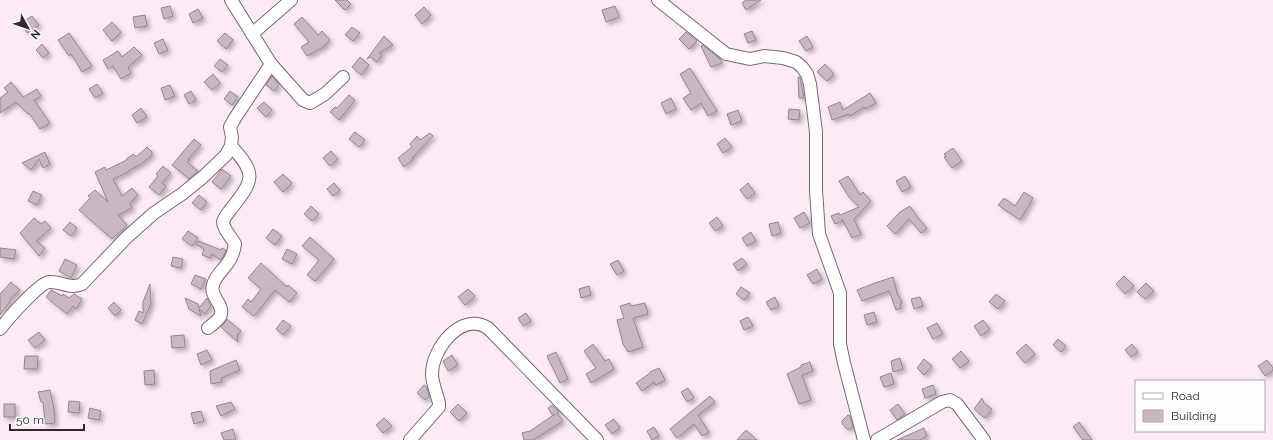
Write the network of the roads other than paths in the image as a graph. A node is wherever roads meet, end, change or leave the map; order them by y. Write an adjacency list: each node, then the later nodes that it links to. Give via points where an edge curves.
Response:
1 (232, 0): 4 (street)
2 (291, 0): 4 (street)
3 (658, 0): 12 (street, via 726,54 750,59 764,56 783,58 796,62 807,74 816,132 816,190 820,234 840,293 840,344)
4 (252, 34): 5 (street)
5 (271, 64): 6 (street, via 302,100 310,102 325,94); 7 (street, via 230,127)
6 (343, 77)
7 (231, 146): 8 (street, via 250,170 250,178 248,186 223,222 235,244 233,254 212,286 213,296 219,303 221,312 219,318); 9 (street, via 226,155 203,177 154,213 127,237 82,284 71,287 44,283)
8 (208, 328)
9 (0, 329)
10 (410, 440): 11 (street, via 439,407 432,373 438,349 460,327 480,323 493,333)
11 (597, 440)
12 (864, 440)
13 (877, 440): 14 (street, via 942,402 950,400 958,404)
14 (984, 440)

